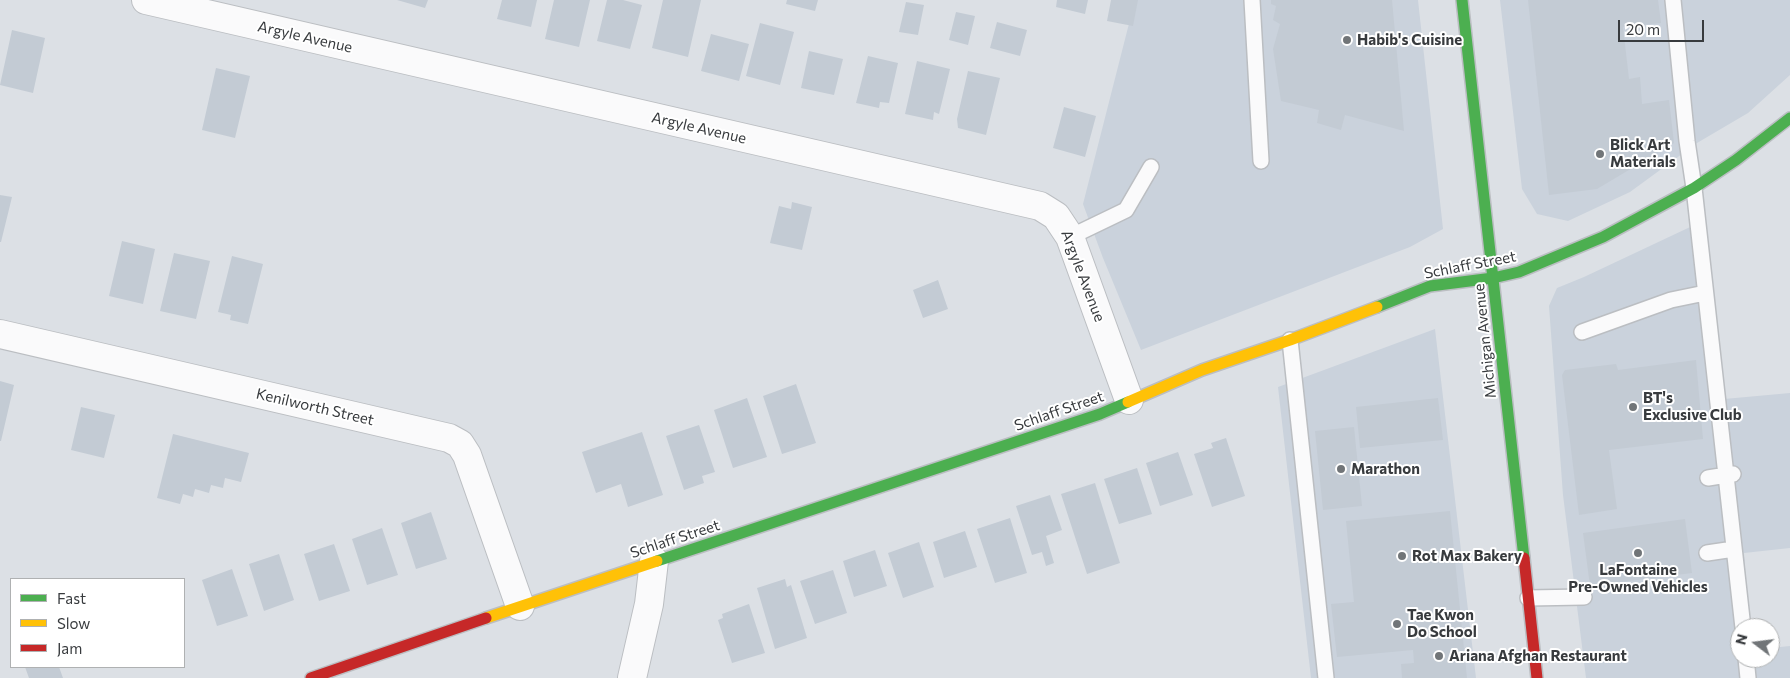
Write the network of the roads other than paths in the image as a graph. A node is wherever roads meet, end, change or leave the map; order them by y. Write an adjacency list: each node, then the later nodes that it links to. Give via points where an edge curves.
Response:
1 (146, 0): 9 (street, Argyle Avenue, via 1040,206 1056,216)
2 (1252, 0): 6 (lane)
3 (1462, 0): 10 (street, Michigan Avenue)
4 (1673, 0): 8 (lane)
5 (1790, 118): 8 (street, Schlaff Street)
6 (1261, 161)
7 (1150, 167): 9 (lane, via 1126,210)
8 (1694, 188): 10 (street, Schlaff Street, via 1603,237 1519,272); 11 (lane)
9 (1070, 237): 15 (street, Argyle Avenue)
10 (1493, 278): 14 (street, Schlaff Street, via 1430,286); 22 (street, Michigan Avenue)
11 (1705, 293): 12 (lane, via 1671,300); 16 (lane)
12 (1582, 332)
13 (0, 334): 23 (street, Kenilworth Street, via 449,438 460,444 467,455)
14 (1290, 340): 15 (street, Schlaff Street, via 1202,370); 27 (lane)
15 (1129, 400): 20 (street, Schlaff Street, via 1100,414)
16 (1729, 475): 17 (lane); 18 (lane)
17 (1708, 478)
18 (1734, 549): 19 (lane); 24 (lane)
19 (1707, 553)
20 (654, 562): 23 (street, Schlaff Street); 26 (street, via 649,604)
21 (1584, 597): 22 (lane)
22 (1528, 598): 28 (street, Michigan Avenue)
23 (520, 606): 25 (street, Schlaff Street)
24 (1741, 618)
25 (311, 678)
26 (632, 678)
27 (1326, 678)
28 (1537, 678)

